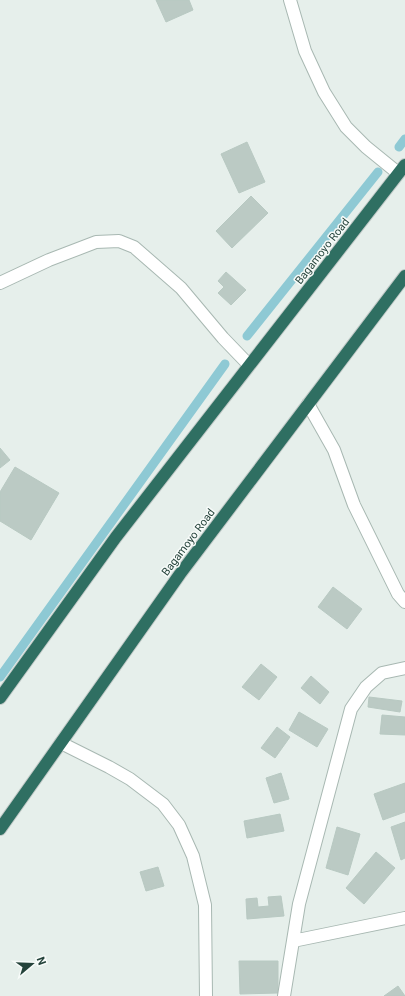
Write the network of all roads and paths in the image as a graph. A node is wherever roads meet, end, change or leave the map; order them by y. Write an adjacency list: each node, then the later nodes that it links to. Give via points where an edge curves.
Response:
1 (290, 0): 2 (street, via 305,51 324,92 346,127 366,147)
2 (402, 169): 5 (highway, Bagamoyo Road)
3 (405, 276): 6 (highway, Bagamoyo Road)
4 (0, 283): 5 (street, via 96,242 119,241 134,247 180,288)
5 (249, 365): 9 (highway, Bagamoyo Road, via 116,537)
6 (308, 404): 7 (street, via 334,450 354,505 398,594); 10 (highway, Bagamoyo Road, via 180,574)
7 (405, 602)
8 (405, 668): 13 (street, via 382,673 366,687 351,709 299,904)
9 (0, 698)
10 (61, 742): 11 (highway, Bagamoyo Road); 14 (street, via 130,779 163,804 179,825 193,856 205,905)
11 (0, 829)
12 (405, 918): 13 (street)
13 (293, 941): 15 (street)
14 (206, 996)
15 (284, 996)

